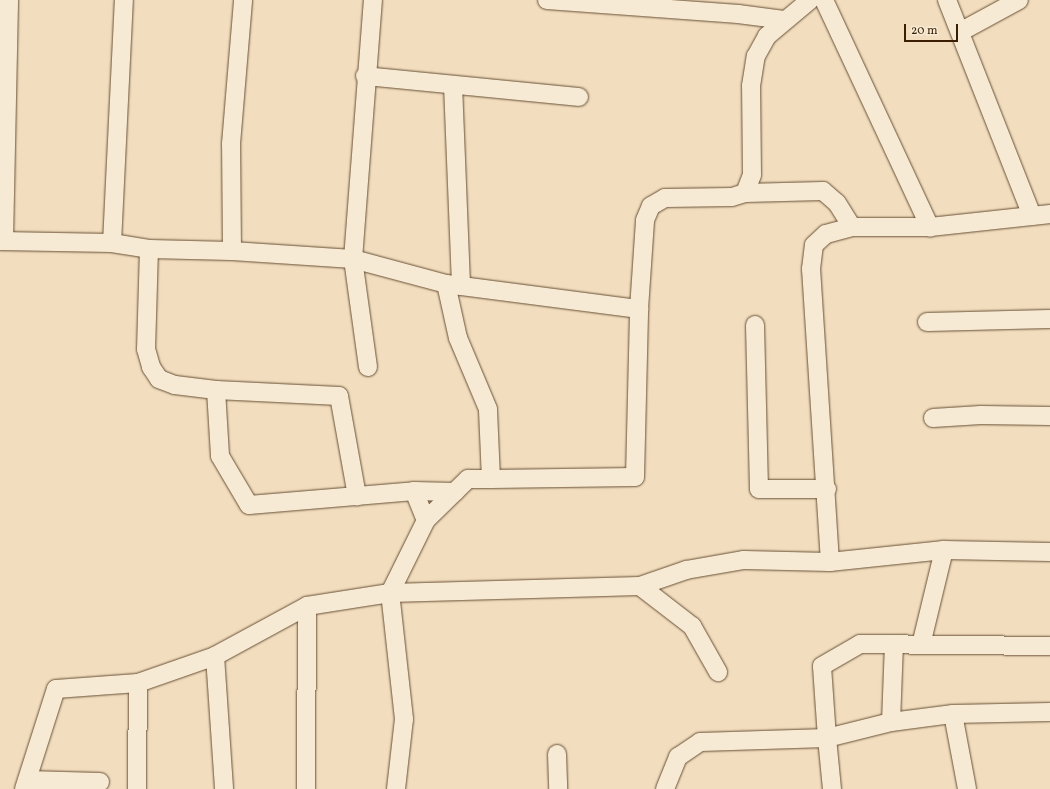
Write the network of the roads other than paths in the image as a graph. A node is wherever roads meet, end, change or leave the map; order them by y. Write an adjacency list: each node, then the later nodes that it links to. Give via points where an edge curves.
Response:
1 (9, 0): 20 (street)
2 (124, 0): 21 (street)
3 (244, 0): 23 (street, via 231,144)
4 (373, 0): 12 (street)
5 (547, 0): 10 (street, via 738,14)
6 (810, 0): 10 (street)
7 (824, 0): 19 (street)
8 (946, 0): 11 (street)
9 (1018, 0): 11 (street)
10 (784, 20): 15 (street, via 767,36 756,56 751,86 752,174)
11 (960, 32): 17 (street)
12 (365, 76): 13 (street); 24 (street)
13 (453, 85): 14 (street); 25 (street)
14 (579, 97)
15 (745, 193): 18 (street, via 823,191 837,203); 26 (street, via 732,196 665,198 651,206 645,220)
16 (1050, 214): 17 (street)
17 (1032, 216): 19 (street)
18 (852, 226): 19 (street); 35 (street, via 826,234 814,245 811,269)
19 (930, 227)
20 (2, 241): 21 (street)
21 (112, 243): 22 (street)
22 (149, 249): 23 (street); 31 (street, via 146,349 151,367 159,379 175,385)
23 (232, 250): 24 (street)
24 (353, 259): 25 (street); 30 (street)
25 (454, 285): 26 (street); 34 (street, via 458,338 488,409)
26 (639, 309): 34 (street, via 636,477)
27 (1050, 319): 28 (street)
28 (927, 322)
29 (755, 325): 35 (street, via 759,490)
30 (368, 367)
31 (216, 390): 38 (street, via 339,396); 38 (street, via 220,456 249,505)
32 (1050, 416): 33 (street, via 981,415)
33 (933, 418)
34 (491, 479): 37 (street, via 468,479)
35 (827, 489): 42 (street)
36 (414, 491): 37 (street); 38 (street); 39 (street)
37 (455, 492): 39 (street)
38 (357, 496)
39 (426, 520): 44 (street)
40 (944, 550): 41 (street); 42 (street); 47 (street)
41 (1050, 552)
42 (830, 562): 43 (street, via 744,560 686,570)
43 (640, 586): 44 (street); 50 (street, via 692,626)
44 (390, 593): 45 (street); 62 (street, via 404,719)
45 (307, 606): 49 (street); 61 (street)
46 (894, 645): 47 (street); 54 (street); 55 (street, via 860,644 822,666)
47 (921, 645): 48 (street)
48 (1050, 646)
49 (215, 656): 51 (street); 60 (street)
50 (718, 672)
51 (138, 683): 58 (street, via 56,689); 59 (street)
52 (1050, 712): 53 (street)
53 (953, 714): 54 (street); 66 (street)
54 (891, 722): 55 (street)
55 (827, 738): 64 (street, via 700,742 678,757); 65 (street)
56 (557, 754): 63 (street)
57 (100, 782): 58 (street)
58 (26, 785)
59 (137, 789)
60 (224, 789)
61 (306, 789)
62 (396, 789)
63 (558, 789)
64 (665, 789)
65 (832, 789)
66 (968, 789)

